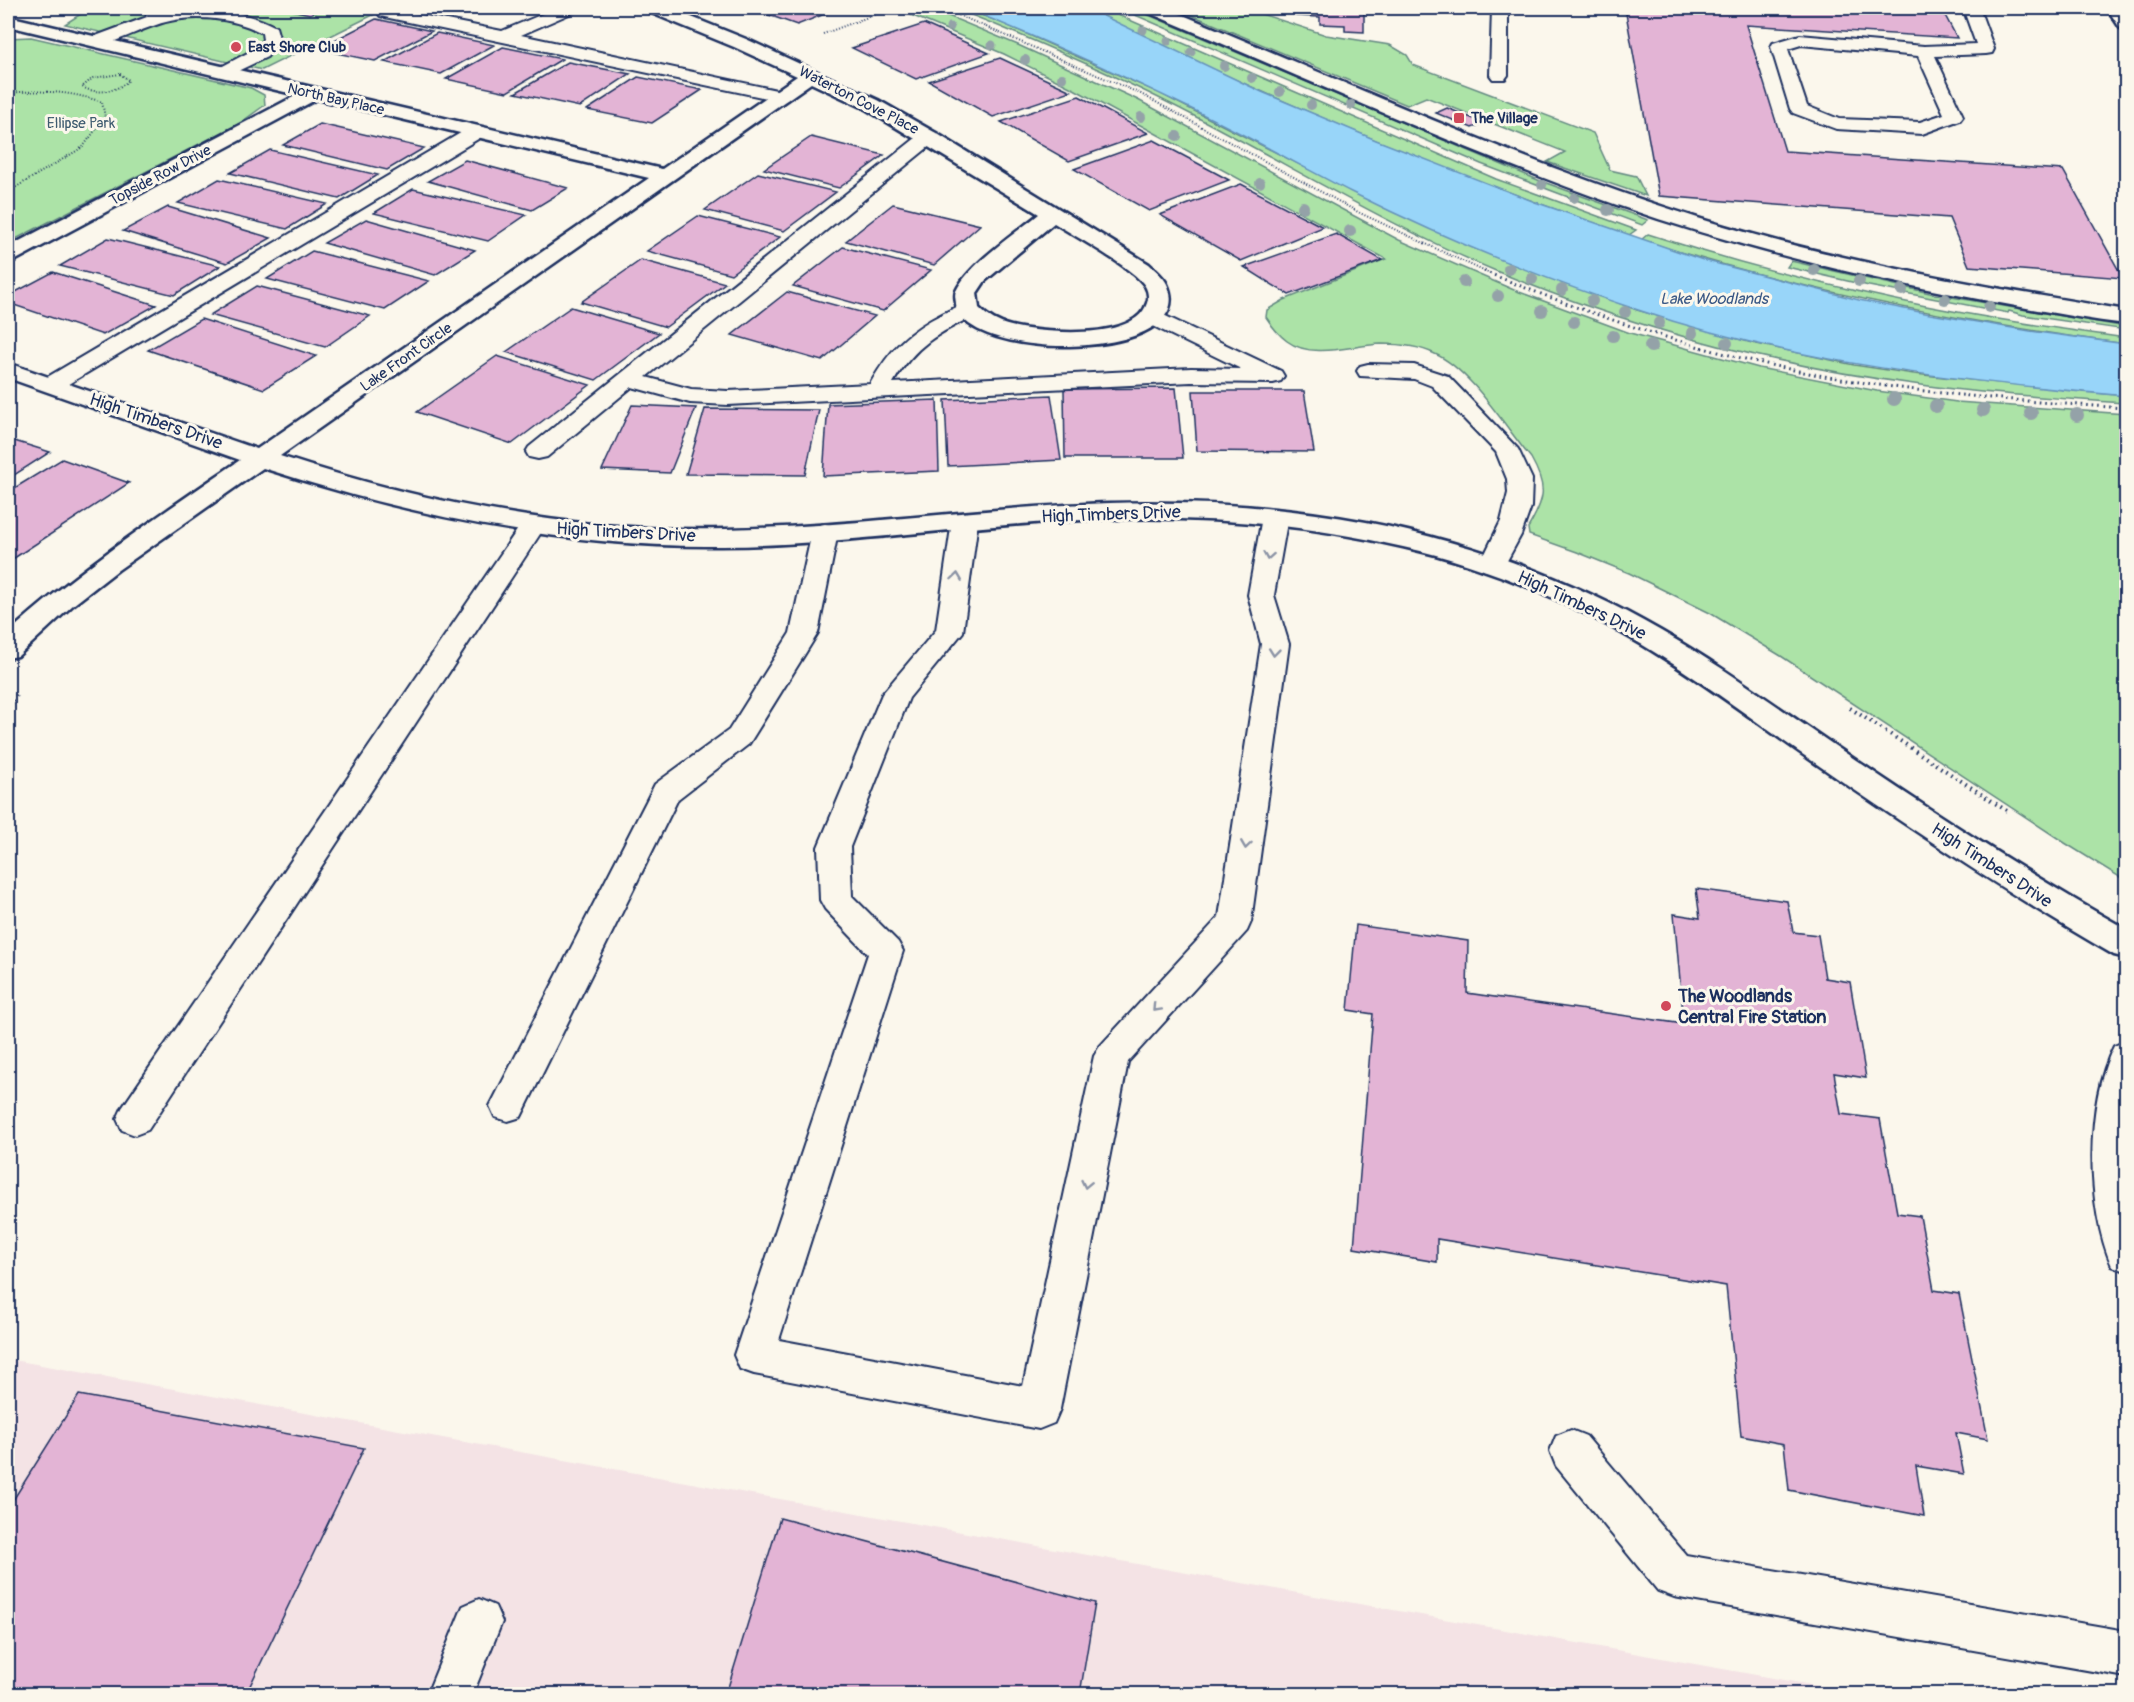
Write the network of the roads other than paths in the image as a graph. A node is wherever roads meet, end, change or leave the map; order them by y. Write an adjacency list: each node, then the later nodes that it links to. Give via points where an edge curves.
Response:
1 (570, 8): 11 (lane)
2 (655, 8): 15 (street, Waterton Cove Place)
3 (1153, 8): 25 (street, via 1557,176 1662,213 1866,270 1984,294)
4 (1500, 8): 16 (lane)
5 (1971, 8): 13 (lane, via 1986,49)
6 (2115, 8): 10 (street)
7 (155, 13): 12 (lane); 14 (lane, via 222,16 270,31 272,41 267,49)
8 (386, 13): 11 (lane)
9 (8, 21): 12 (street, North Bay Place)
10 (2127, 24)
11 (504, 36): 18 (lane)
12 (99, 41): 14 (street, North Bay Place)
13 (1924, 51): 13 (lane, via 1800,40 1779,47 1799,110 1836,124 1922,128 1954,116)
14 (225, 72): 17 (street, North Bay Place)
15 (811, 75): 18 (street, Lake Front Circle); 20 (street, Waterton Cove Place)
16 (1499, 75)
17 (313, 94): 19 (street, North Bay Place); 23 (street, Topside Row Drive)
18 (781, 96): 21 (street, Lake Front Circle)
19 (476, 132): 21 (street, North Bay Place); 30 (lane)
20 (929, 137): 22 (street, Waterton Cove Place); 29 (lane)
21 (666, 176): 33 (street, Lake Front Circle)
22 (1053, 213): 24 (street, via 976,277 966,293); 26 (street, Waterton Cove Place, via 1150,277 1160,298)
23 (8, 255)
24 (968, 310): 26 (street, via 982,323 1004,332 1056,340 1108,337 1137,328); 31 (lane, via 908,343)
25 (2127, 316)
26 (1153, 317): 31 (lane, via 1273,376 1191,375)
27 (8, 370): 30 (street, High Timbers Drive)
28 (1368, 371): 38 (lane, via 1407,370 1440,381 1515,461 1521,479 1520,507)
29 (628, 379): 31 (lane, via 675,393 711,397); 32 (lane)
30 (52, 384): 33 (street, High Timbers Drive)
31 (878, 390)
32 (538, 452)
33 (261, 458): 36 (street, High Timbers Drive, via 384,495); 39 (street, Lake Front Circle, via 108,564)
34 (1275, 517): 35 (street, High Timbers Drive, via 1140,510); 35 (lane, one-way to 35, via 1261,595 1275,644 1235,922 1112,1056 1039,1409 754,1355 886,951 837,900 834,847 896,694 949,632); 38 (street, High Timbers Drive, via 1376,533)
35 (965, 521): 37 (street, High Timbers Drive)
36 (533, 525): 37 (street, High Timbers Drive, via 596,534 672,537); 43 (lane)
37 (825, 531): 42 (lane, via 804,633 739,737 666,792)
38 (1493, 564): 40 (street, High Timbers Drive, via 1573,597 1656,640 1948,838 2052,904)
39 (8, 649)
40 (2127, 945)
41 (2127, 1056): 44 (lane, via 2119,1082)
42 (508, 1106)
43 (135, 1119)
44 (2120, 1121): 45 (lane, via 2111,1165)
45 (2127, 1253)
46 (1571, 1451): 48 (lane, via 1674,1575)
47 (479, 1622): 49 (lane)
48 (2127, 1654)
49 (450, 1695)

